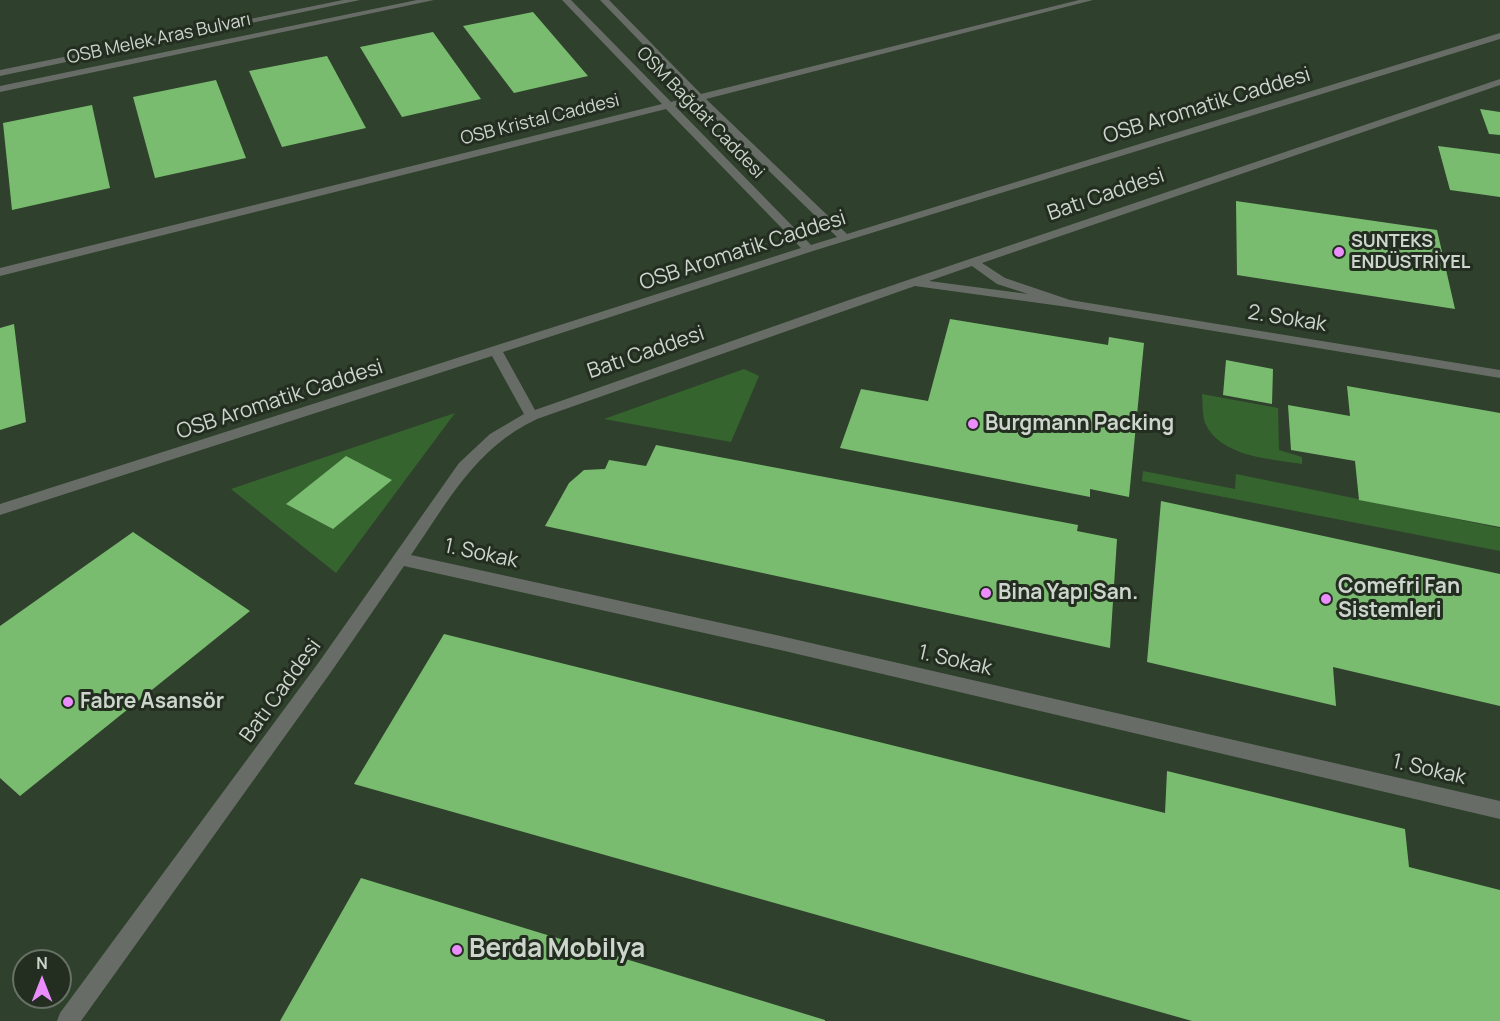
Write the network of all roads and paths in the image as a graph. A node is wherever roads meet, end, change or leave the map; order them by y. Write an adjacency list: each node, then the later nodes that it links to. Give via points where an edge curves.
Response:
1 (356, 0): 7 (street)
2 (430, 0): 9 (street, OSB Melek Aras Bulvarı)
3 (566, 0): 11 (street, OSM Bağdat Caddesi)
4 (604, 0): 10 (street, OSM Bağdat Caddesi)
5 (1089, 0): 10 (street, OSB Kristal Caddesi)
6 (1500, 36): 12 (street, OSB Aromatik Caddesi)
7 (0, 73)
8 (1500, 82): 14 (street, Batı Caddesi)
9 (0, 89)
10 (700, 98): 11 (street, OSB Kristal Caddesi); 12 (street, OSM Bağdat Caddesi)
11 (671, 105): 13 (street, OSM Bağdat Caddesi); 15 (street, OSB Kristal Caddesi)
12 (845, 238): 13 (street, OSB Aromatik Caddesi)
13 (809, 249): 18 (street, OSB Aromatik Caddesi)
14 (973, 262): 16 (street, Batı Caddesi); 17 (street, 2. Sokak, via 1001,281)
15 (0, 272)
16 (914, 282): 17 (street, 2. Sokak); 20 (street, Batı Caddesi)
17 (1068, 303): 19 (street, 2. Sokak)
18 (496, 352): 20 (street); 21 (street, OSB Aromatik Caddesi)
19 (1500, 374)
20 (532, 416): 22 (street, Batı Caddesi, via 500,432 476,451)
21 (0, 510)
22 (400, 559): 23 (street, 1. Sokak, via 787,644); 24 (street, Batı Caddesi)
23 (1500, 810)
24 (68, 1021)

